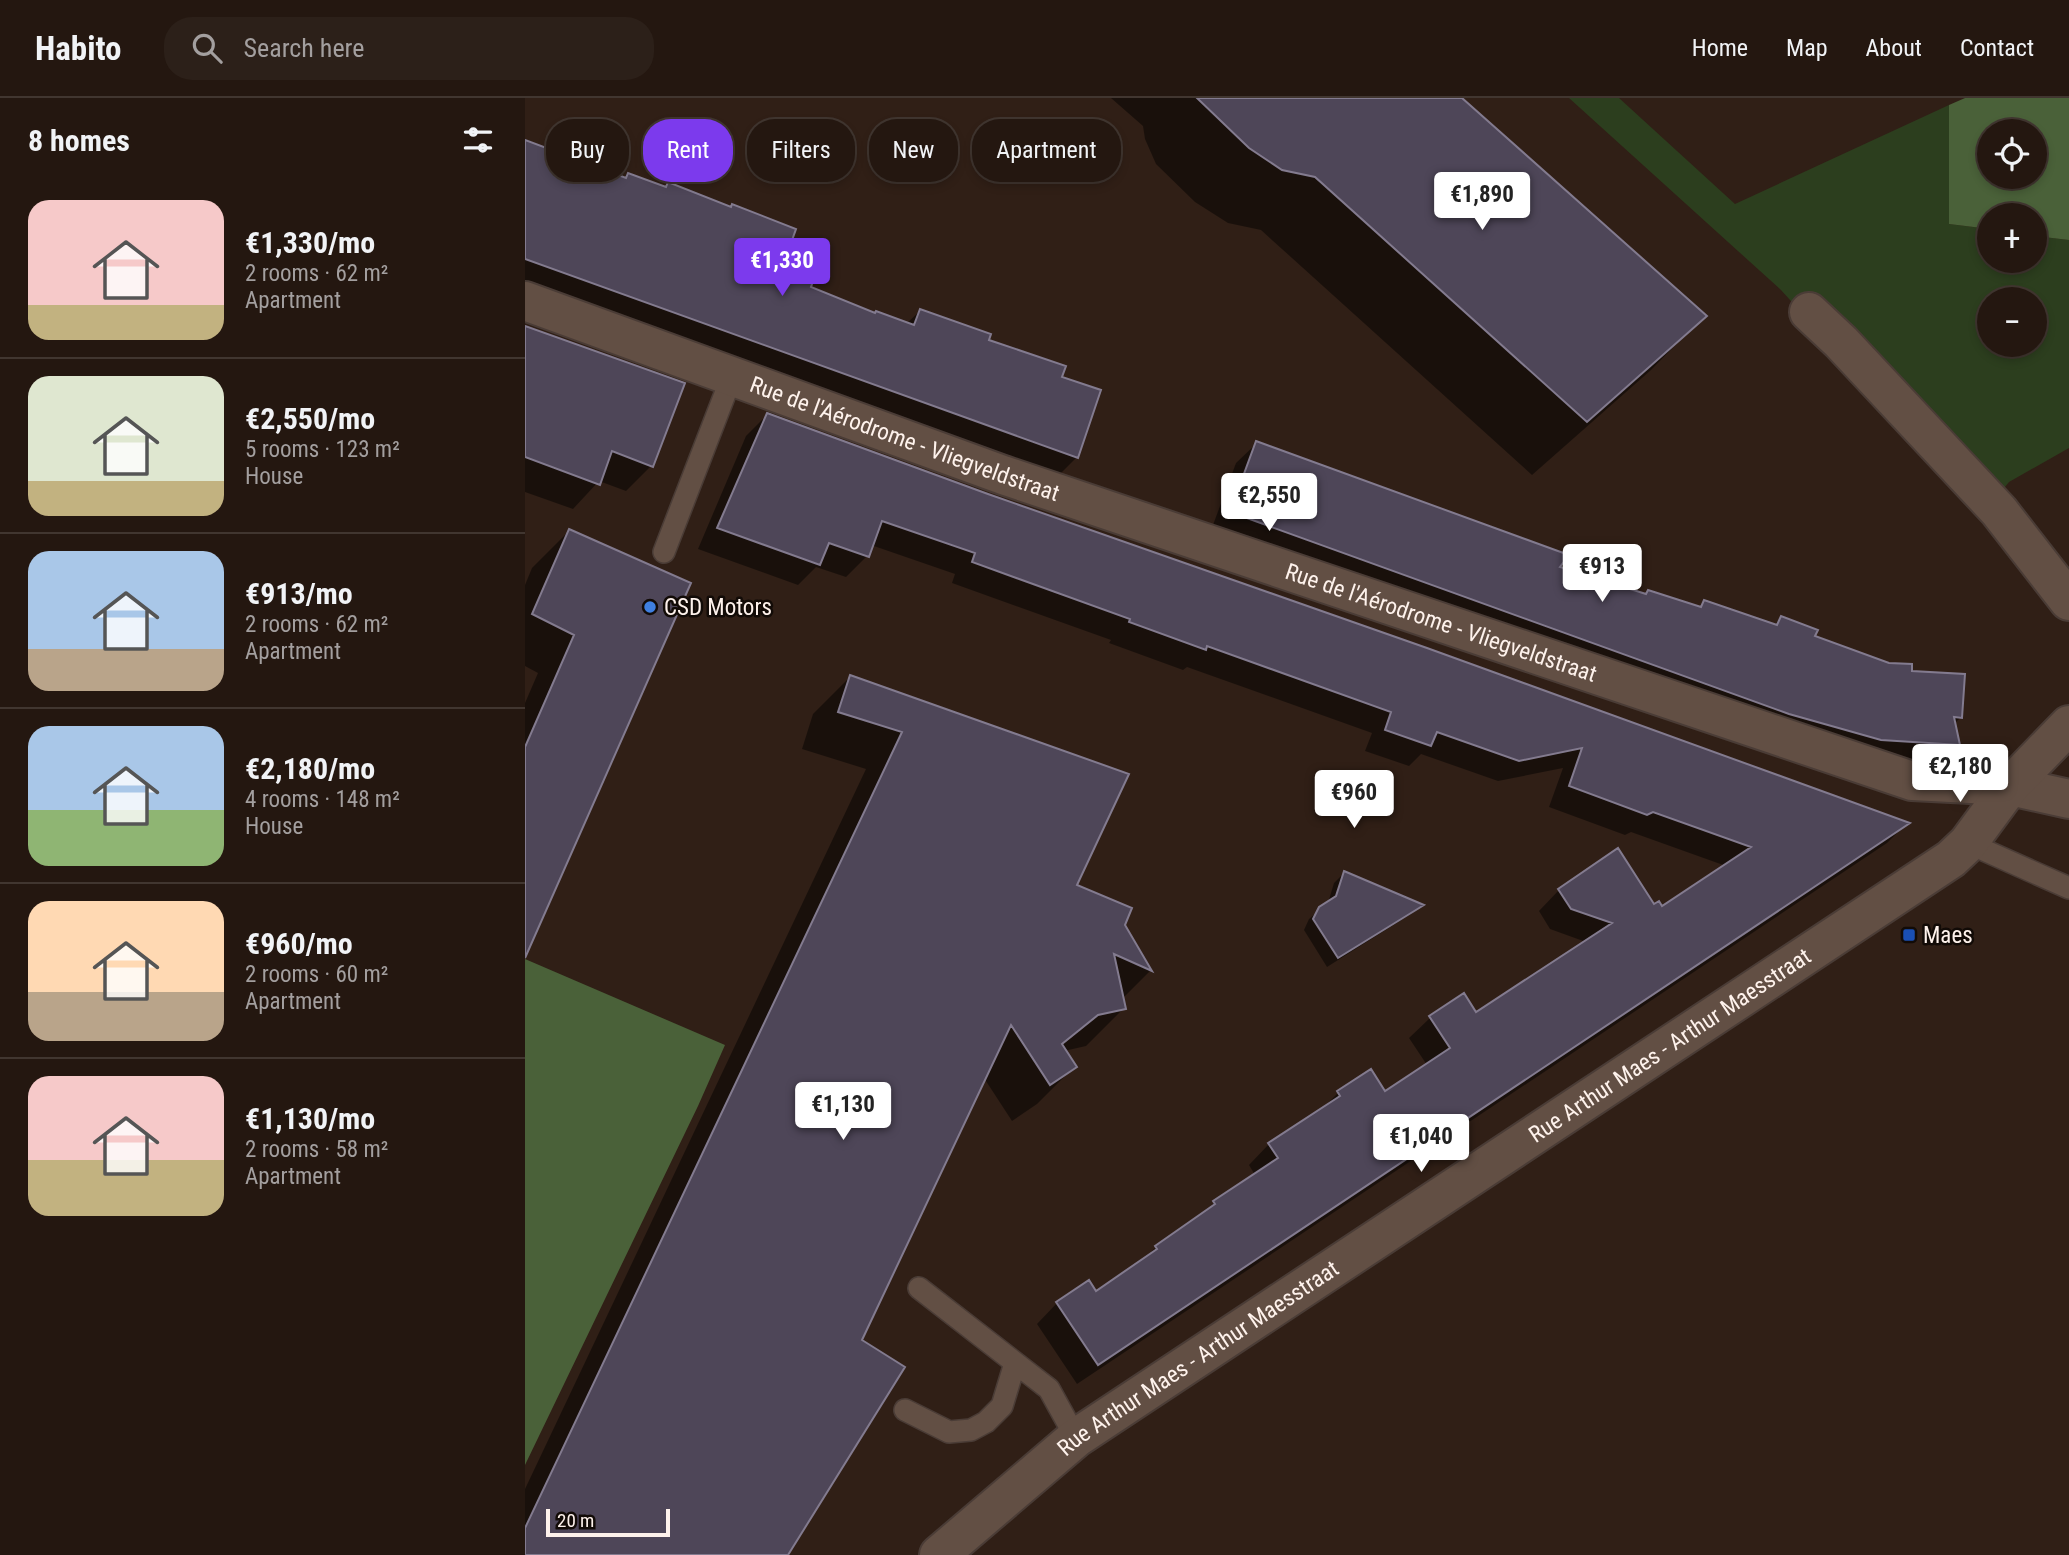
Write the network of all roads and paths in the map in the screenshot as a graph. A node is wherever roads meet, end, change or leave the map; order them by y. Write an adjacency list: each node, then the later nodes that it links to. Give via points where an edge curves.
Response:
1 (525, 301): 3 (street, Rue de l'Aérodrome - Vliegveldstraat)
2 (1809, 312): 5 (street, via 1999,511)
3 (732, 376): 4 (lane); 7 (street, Rue de l'Aérodrome - Vliegveldstraat, via 1003,475 1912,780)
4 (664, 552)
5 (2069, 601)
6 (2069, 726): 7 (street, Rue Arthur Maes - Arthur Maesstraat)
7 (2010, 786): 8 (street, Rue de l'Aérodrome - Vliegveldstraat); 9 (street, Rue Arthur Maes - Arthur Maesstraat)
8 (2069, 799)
9 (1968, 843): 10 (lane); 14 (street, Rue Arthur Maes - Arthur Maesstraat, via 1951,859)
10 (2069, 888)
11 (919, 1288): 12 (lane)
12 (1015, 1363): 13 (lane, via 1002,1406 971,1430 949,1432); 14 (lane, via 1049,1389)
13 (905, 1410)
14 (1076, 1438): 15 (street, Rue Arthur Maes - Arthur Maesstraat)
15 (939, 1555)

